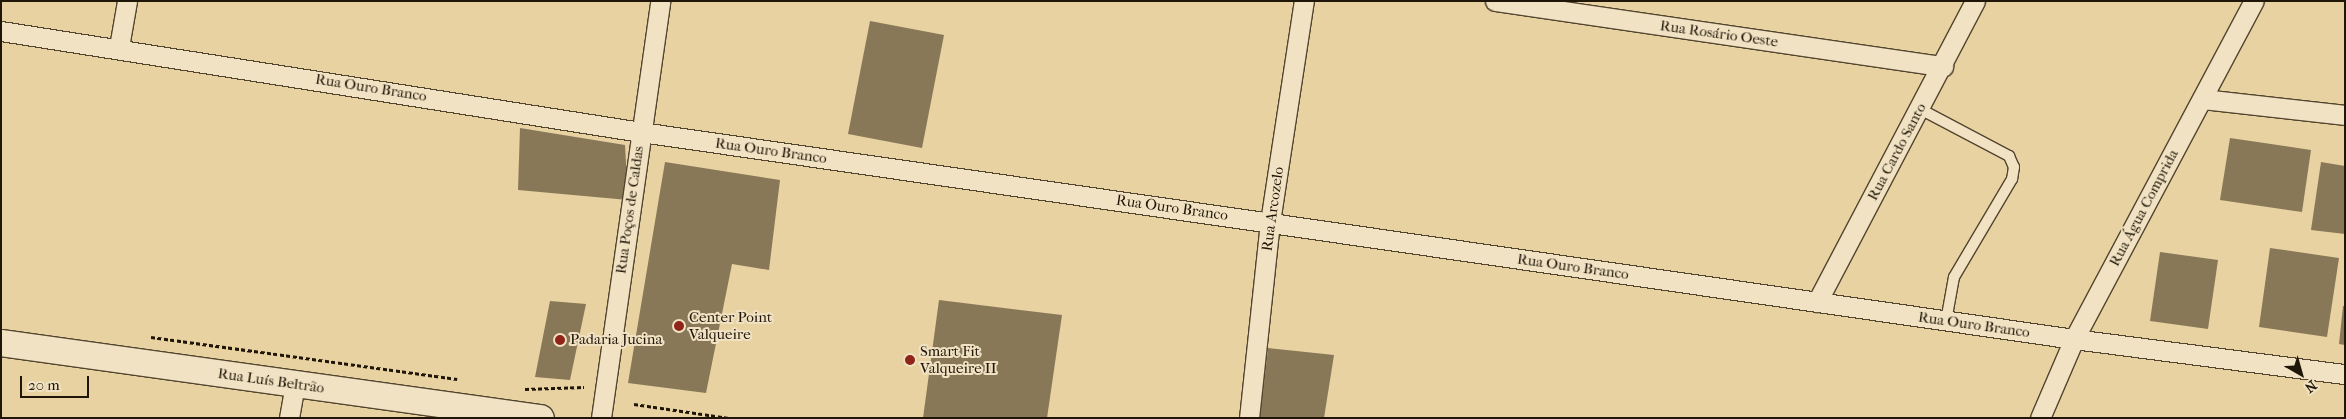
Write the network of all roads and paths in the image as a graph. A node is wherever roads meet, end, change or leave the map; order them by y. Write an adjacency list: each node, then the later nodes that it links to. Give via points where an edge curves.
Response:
1 (127, 1): 8 (street)
2 (660, 1): 13 (street, Rua Poços de Caldas)
3 (1304, 1): 14 (street, Rua Arcozelo)
4 (1495, 1): 9 (street, Rua Rosário Oeste)
5 (1975, 1): 9 (street, Rua Cardo Santo)
6 (2254, 1): 10 (street, Rua Água Comprida)
7 (1, 31): 8 (street, Rua Ouro Branco)
8 (119, 47): 13 (street, Rua Ouro Branco)
9 (1943, 66): 11 (street, Rua Cardo Santo)
10 (2203, 99): 12 (street); 18 (street, Rua Água Comprida)
11 (1920, 109): 15 (street, Rua Cardo Santo); 16 (lane, via 2009,156 2014,167 2012,179 1954,278)
12 (2345, 115)
13 (641, 132): 14 (street, Rua Ouro Branco); 28 (street, Rua Poços de Caldas)
14 (1270, 222): 15 (street, Rua Ouro Branco); 30 (street, Rua Arcozelo)
15 (1817, 302): 16 (street, Rua Ouro Branco)
16 (1946, 321): 18 (street, Rua Ouro Branco)
17 (143, 336): 21 (path)
18 (2074, 339): 20 (street, Rua Ouro Branco); 31 (street, Rua Água Comprida)
19 (1, 343): 22 (main road, Rua Luís Beltrão)
20 (2345, 374)
21 (462, 380)
22 (296, 384): 26 (street); 27 (main road, Rua Luís Beltrão)
23 (584, 387): 24 (path)
24 (520, 389)
25 (634, 404): 29 (path)
26 (289, 418)
27 (541, 418)
28 (601, 418)
29 (729, 418)
30 (1249, 418)
31 (2040, 418)

